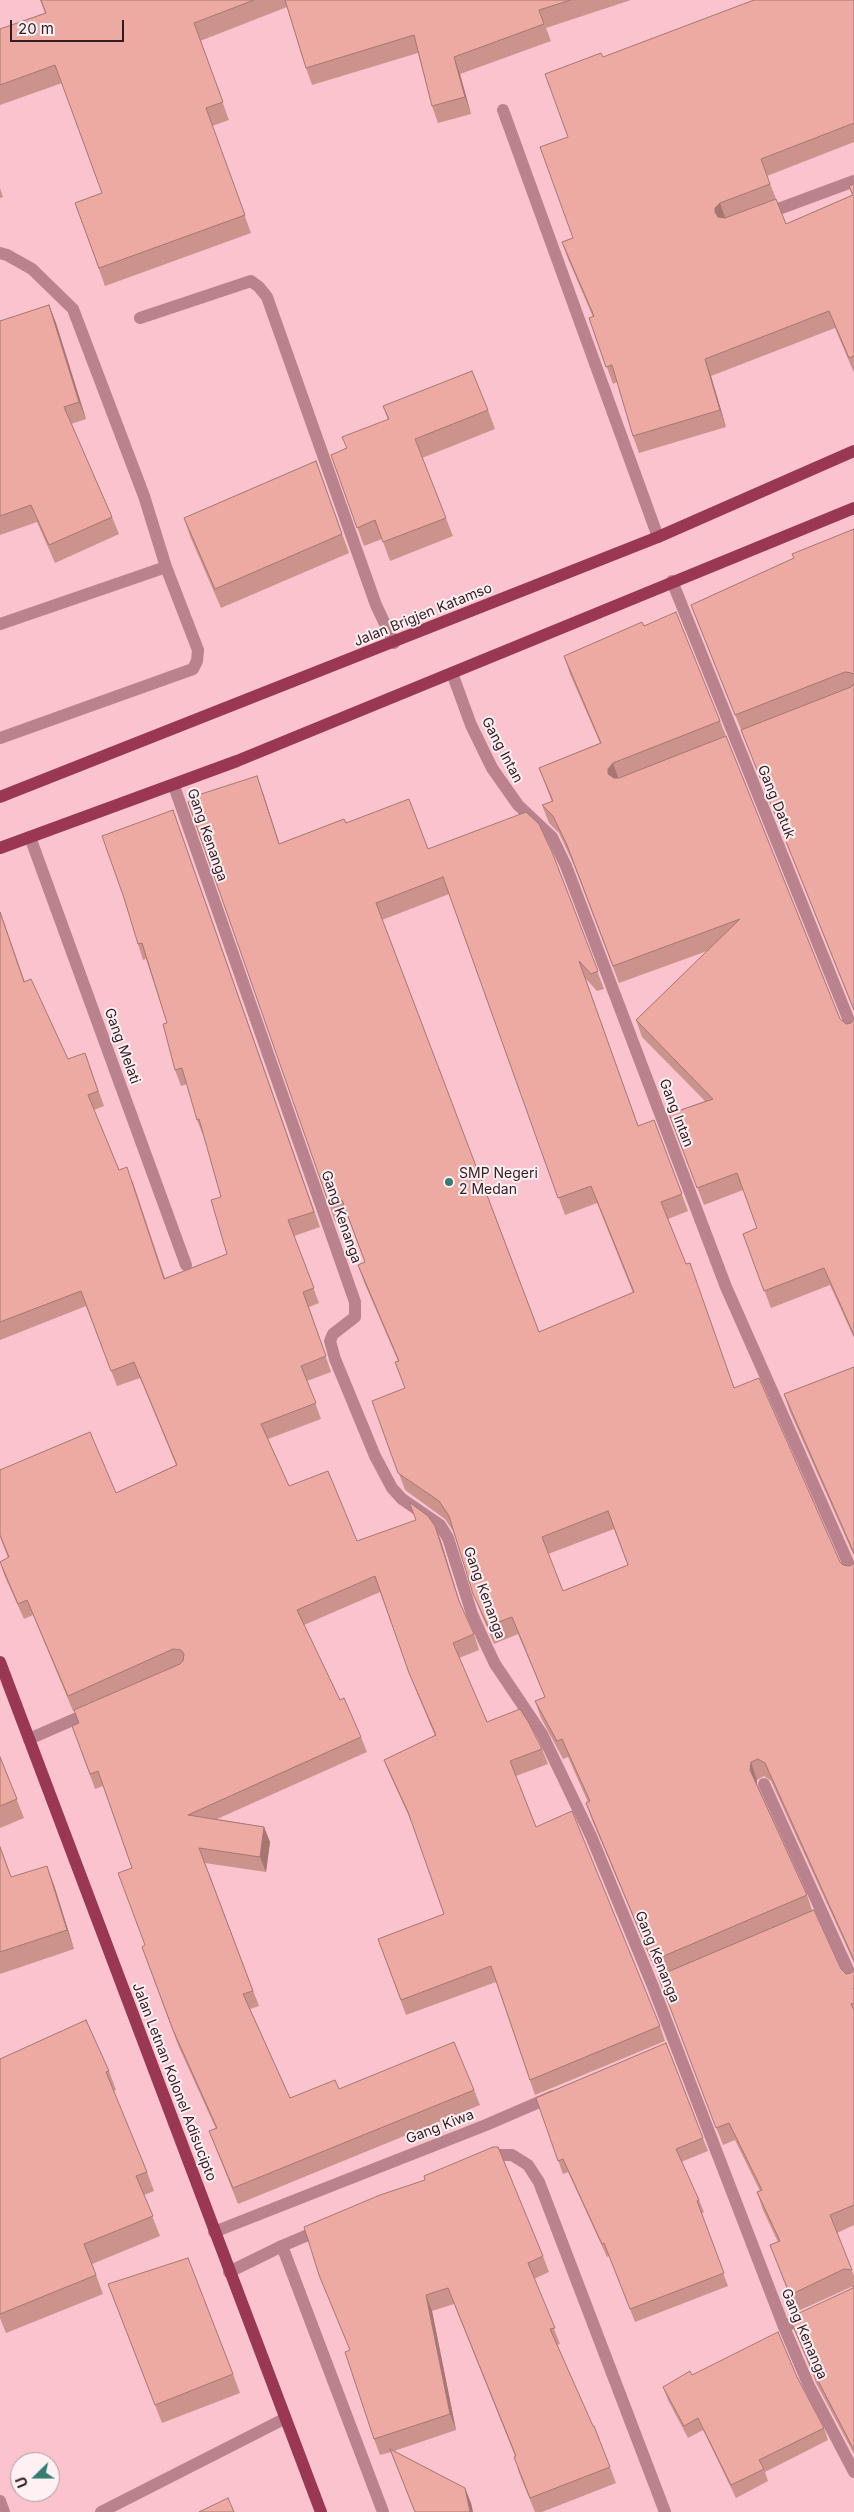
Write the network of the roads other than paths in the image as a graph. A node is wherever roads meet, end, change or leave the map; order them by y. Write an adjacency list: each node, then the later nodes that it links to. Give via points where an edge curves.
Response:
1 (503, 110): 8 (street)
2 (854, 181): 3 (street)
3 (756, 217)
4 (0, 254): 9 (street, via 32,269 73,309 144,496)
5 (140, 318): 12 (street, via 251,281 267,297 376,605)
6 (854, 451): 8 (main road, Jalan Brigjen Katamso)
7 (854, 508): 10 (main road)
8 (658, 537): 12 (main road, Jalan Brigjen Katamso)
9 (166, 567): 11 (street); 15 (street, via 198,650 193,669)
10 (672, 581): 13 (main road); 16 (street, Gang Datuk)
11 (0, 624)
12 (394, 643): 18 (main road, Jalan Brigjen Katamso)
13 (452, 673): 17 (main road); 23 (street, Gang Intan, via 471,725 492,768 518,805 552,837 566,866 726,1287)
14 (754, 737): 16 (street)
15 (0, 738)
16 (731, 746): 21 (street, Gang Datuk)
17 (174, 786): 19 (main road); 36 (street, Gang Kenanga, via 355,1302 355,1317 333,1334 330,1341 335,1359 375,1456 392,1488 440,1525 448,1538 472,1614 495,1664 542,1734 591,1836 659,1987 671,2047)
18 (0, 797)
19 (30, 837): 20 (main road); 22 (street, Gang Melati)
20 (0, 848)
21 (854, 1034)
22 (186, 1265)
23 (854, 1576)
24 (0, 1662): 26 (main road, Jalan Letnan Kolonel Adisucipto)
25 (101, 1708): 26 (street)
26 (29, 1740): 32 (main road, Jalan Letnan Kolonel Adisucipto)
27 (764, 1784): 28 (street, via 818,1919)
28 (854, 1983)
29 (566, 2091): 32 (street, Gang Kiwa)
30 (470, 2166): 44 (street, via 497,2155 512,2155 528,2165 539,2182)
31 (336, 2223): 33 (street)
32 (214, 2232): 34 (main road, Jalan Letnan Kolonel Adisucipto)
33 (282, 2246): 34 (street); 43 (street)
34 (229, 2272): 37 (main road, Jalan Letnan Kolonel Adisucipto)
35 (828, 2306): 36 (street)
36 (784, 2327): 38 (street, Gang Kenanga, via 809,2386)
37 (284, 2419): 41 (street); 42 (main road, Jalan Letnan Kolonel Adisucipto)
38 (854, 2472)
39 (0, 2502): 40 (street)
40 (4, 2512)
41 (102, 2512)
42 (321, 2512)
43 (383, 2512)
44 (665, 2512)

